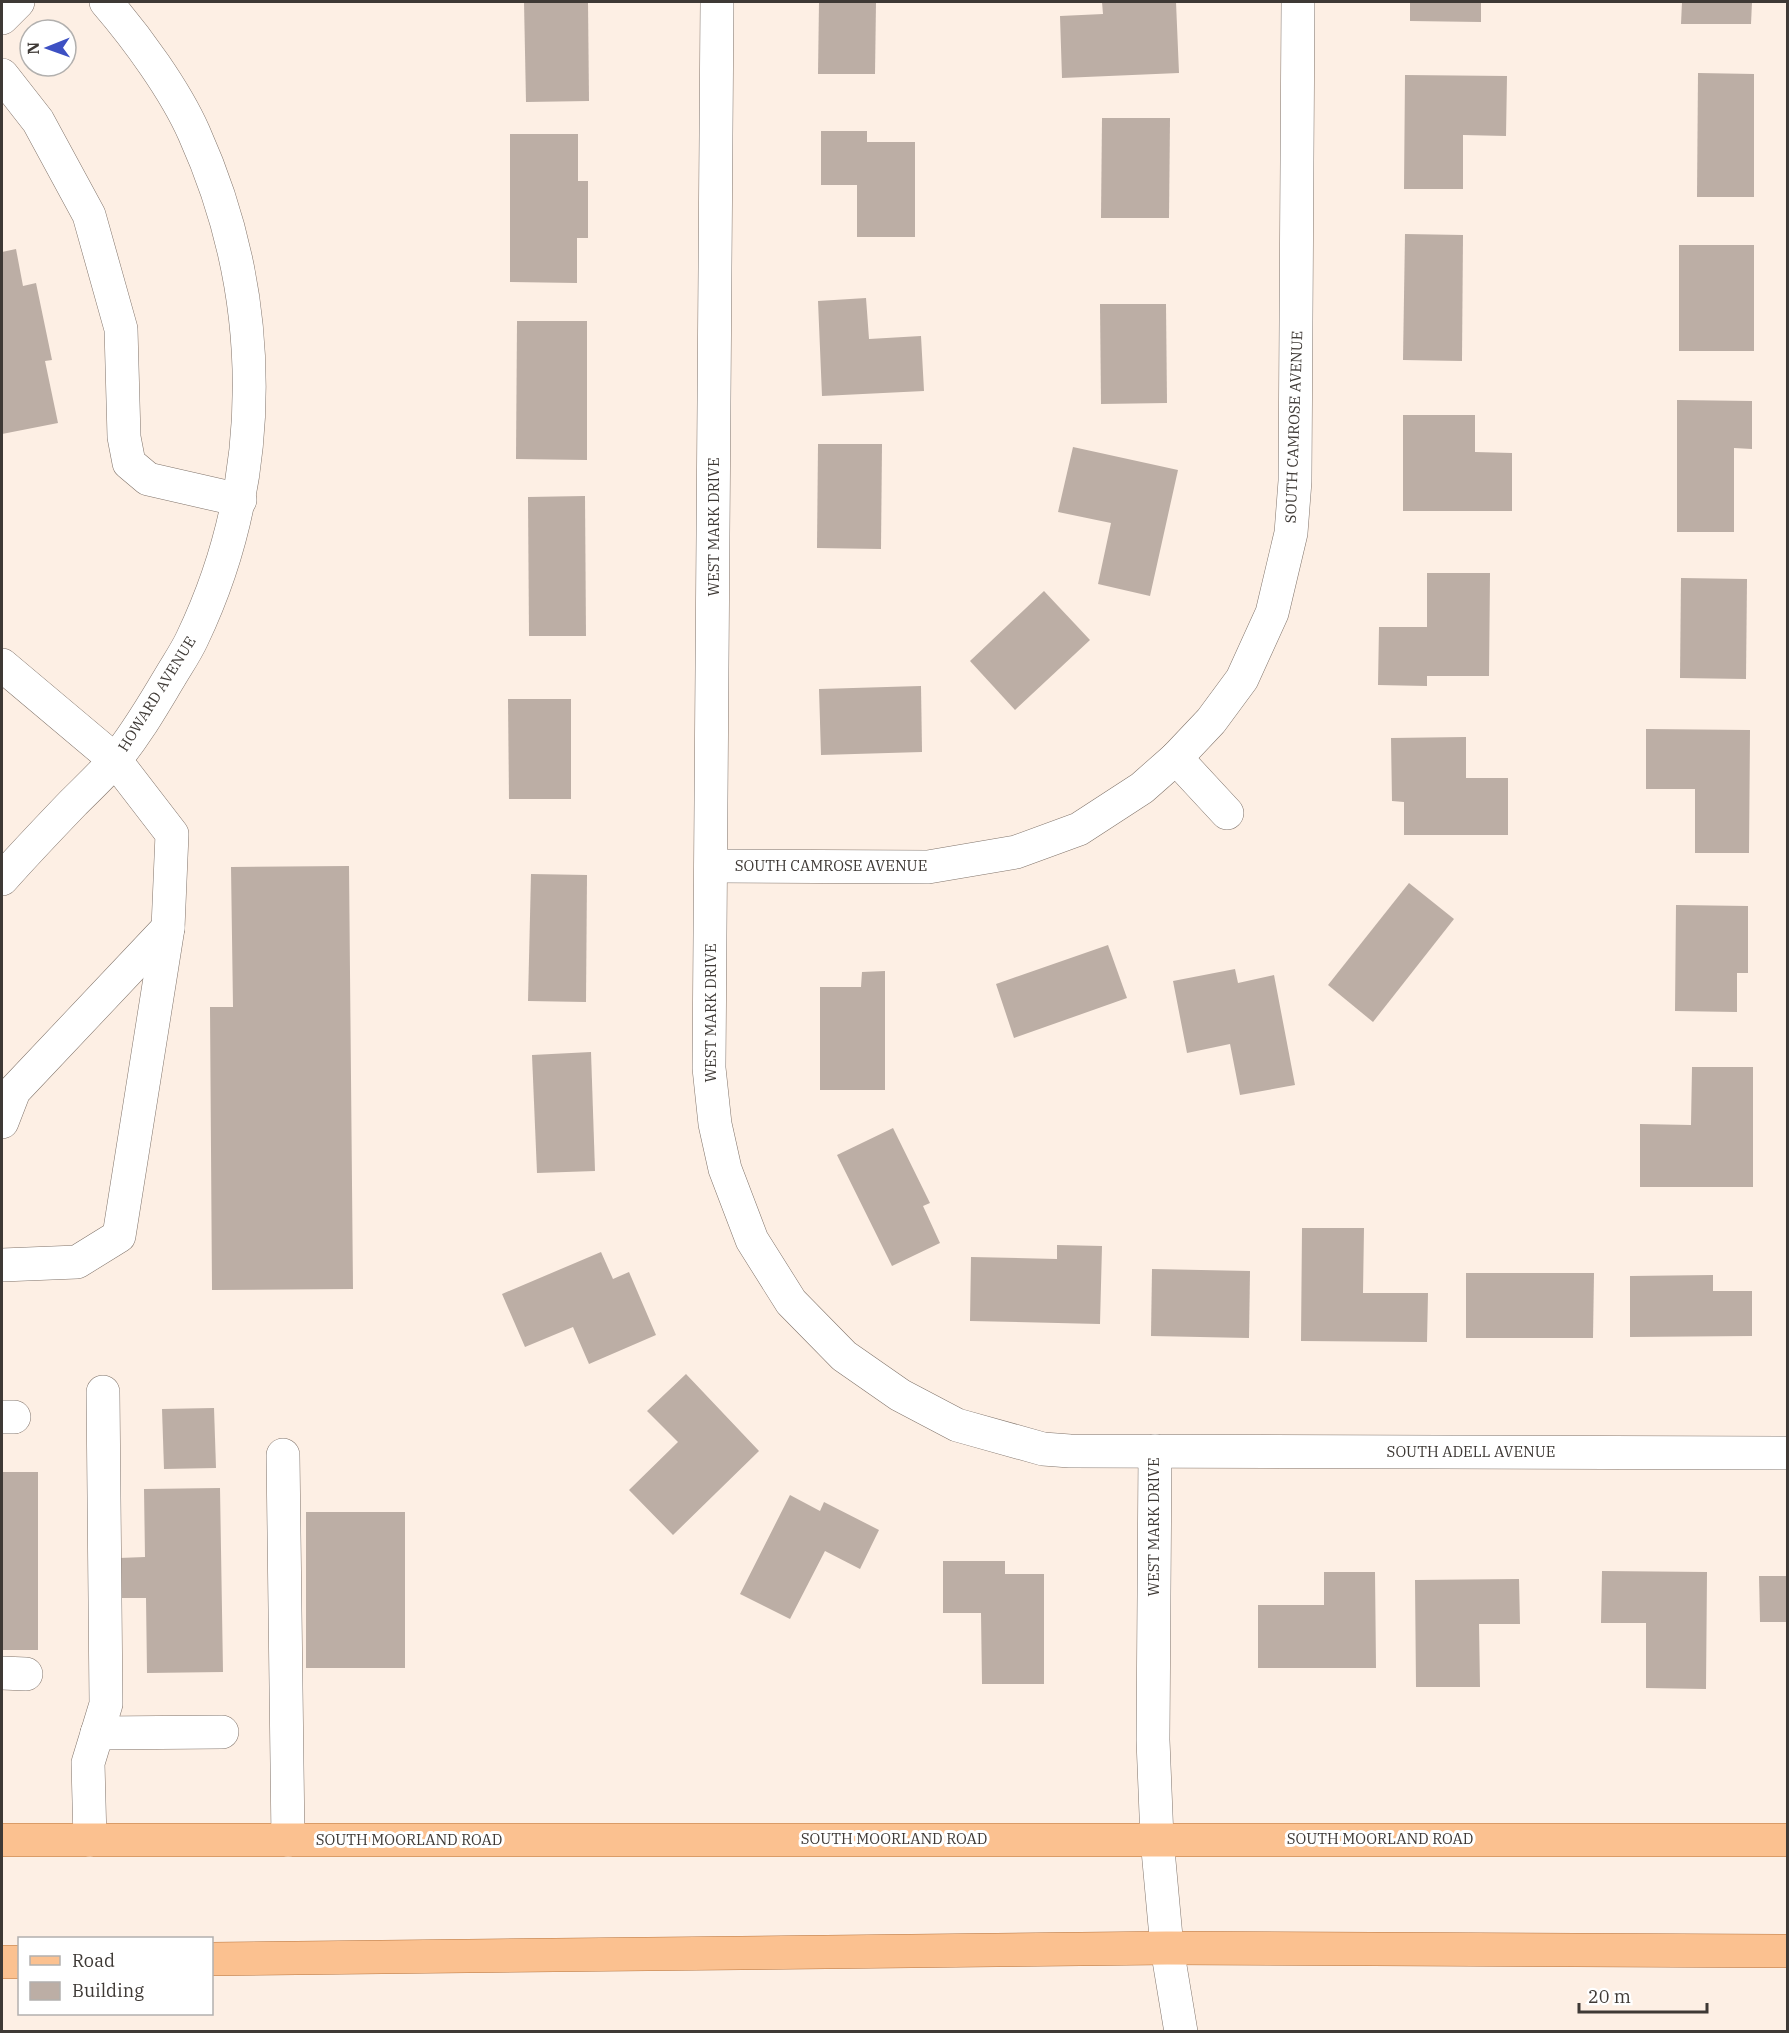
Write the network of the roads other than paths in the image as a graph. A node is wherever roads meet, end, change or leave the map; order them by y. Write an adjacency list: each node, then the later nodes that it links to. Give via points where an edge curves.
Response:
1 (18, 2): 5 (street)
2 (106, 2): 7 (street, HOWARD AVENUE, via 159,72 194,132 235,251 247,332 250,412)
3 (717, 2): 12 (street, WEST MARK DRIVE)
4 (1298, 2): 9 (street, SOUTH CAMROSE AVENUE, via 1295,481 1291,533 1272,614 1242,679 1211,722)
5 (2, 18)
6 (2, 75): 7 (street, via 38,121 89,215 121,329 124,437 129,463 148,479)
7 (240, 500): 10 (street, HOWARD AVENUE, via 214,588 192,640)
8 (2, 665): 10 (street)
9 (1176, 758): 11 (street); 12 (street, SOUTH CAMROSE AVENUE, via 1142,788 1079,829 1016,852 928,867)
10 (115, 760): 13 (street, HOWARD AVENUE); 14 (street, via 172,834)
11 (1227, 813)
12 (711, 866): 18 (street, WEST MARK DRIVE, via 709,1068 715,1124 725,1169 752,1240 791,1302 844,1356 900,1395 957,1425 1044,1449)
13 (2, 879)
14 (168, 928): 15 (street, via 14,1091); 16 (street, via 119,1236 77,1262)
15 (2, 1122)
16 (2, 1264)
17 (103, 1392): 22 (street, via 106,1704)
18 (1155, 1451): 19 (street, SOUTH ADELL AVENUE); 23 (street, WEST MARK DRIVE, via 1153,1740)
19 (1788, 1452)
20 (283, 1455): 26 (street)
21 (222, 1732): 22 (street)
22 (97, 1733): 25 (street, via 88,1763)
23 (1157, 1839): 26 (main road, SOUTH MOORLAND ROAD); 27 (main road, SOUTH MOORLAND ROAD); 28 (street, WEST MARK DRIVE)
24 (2, 1840): 25 (main road, SOUTH MOORLAND ROAD)
25 (90, 1840): 26 (main road, SOUTH MOORLAND ROAD)
26 (288, 1840)
27 (1788, 1840)
28 (1167, 1948): 29 (main road); 30 (main road); 33 (street, WEST MARK DRIVE)
29 (1788, 1951)
30 (213, 1959)
31 (2, 1962): 32 (main road)
32 (18, 1962)
33 (1181, 2031)

